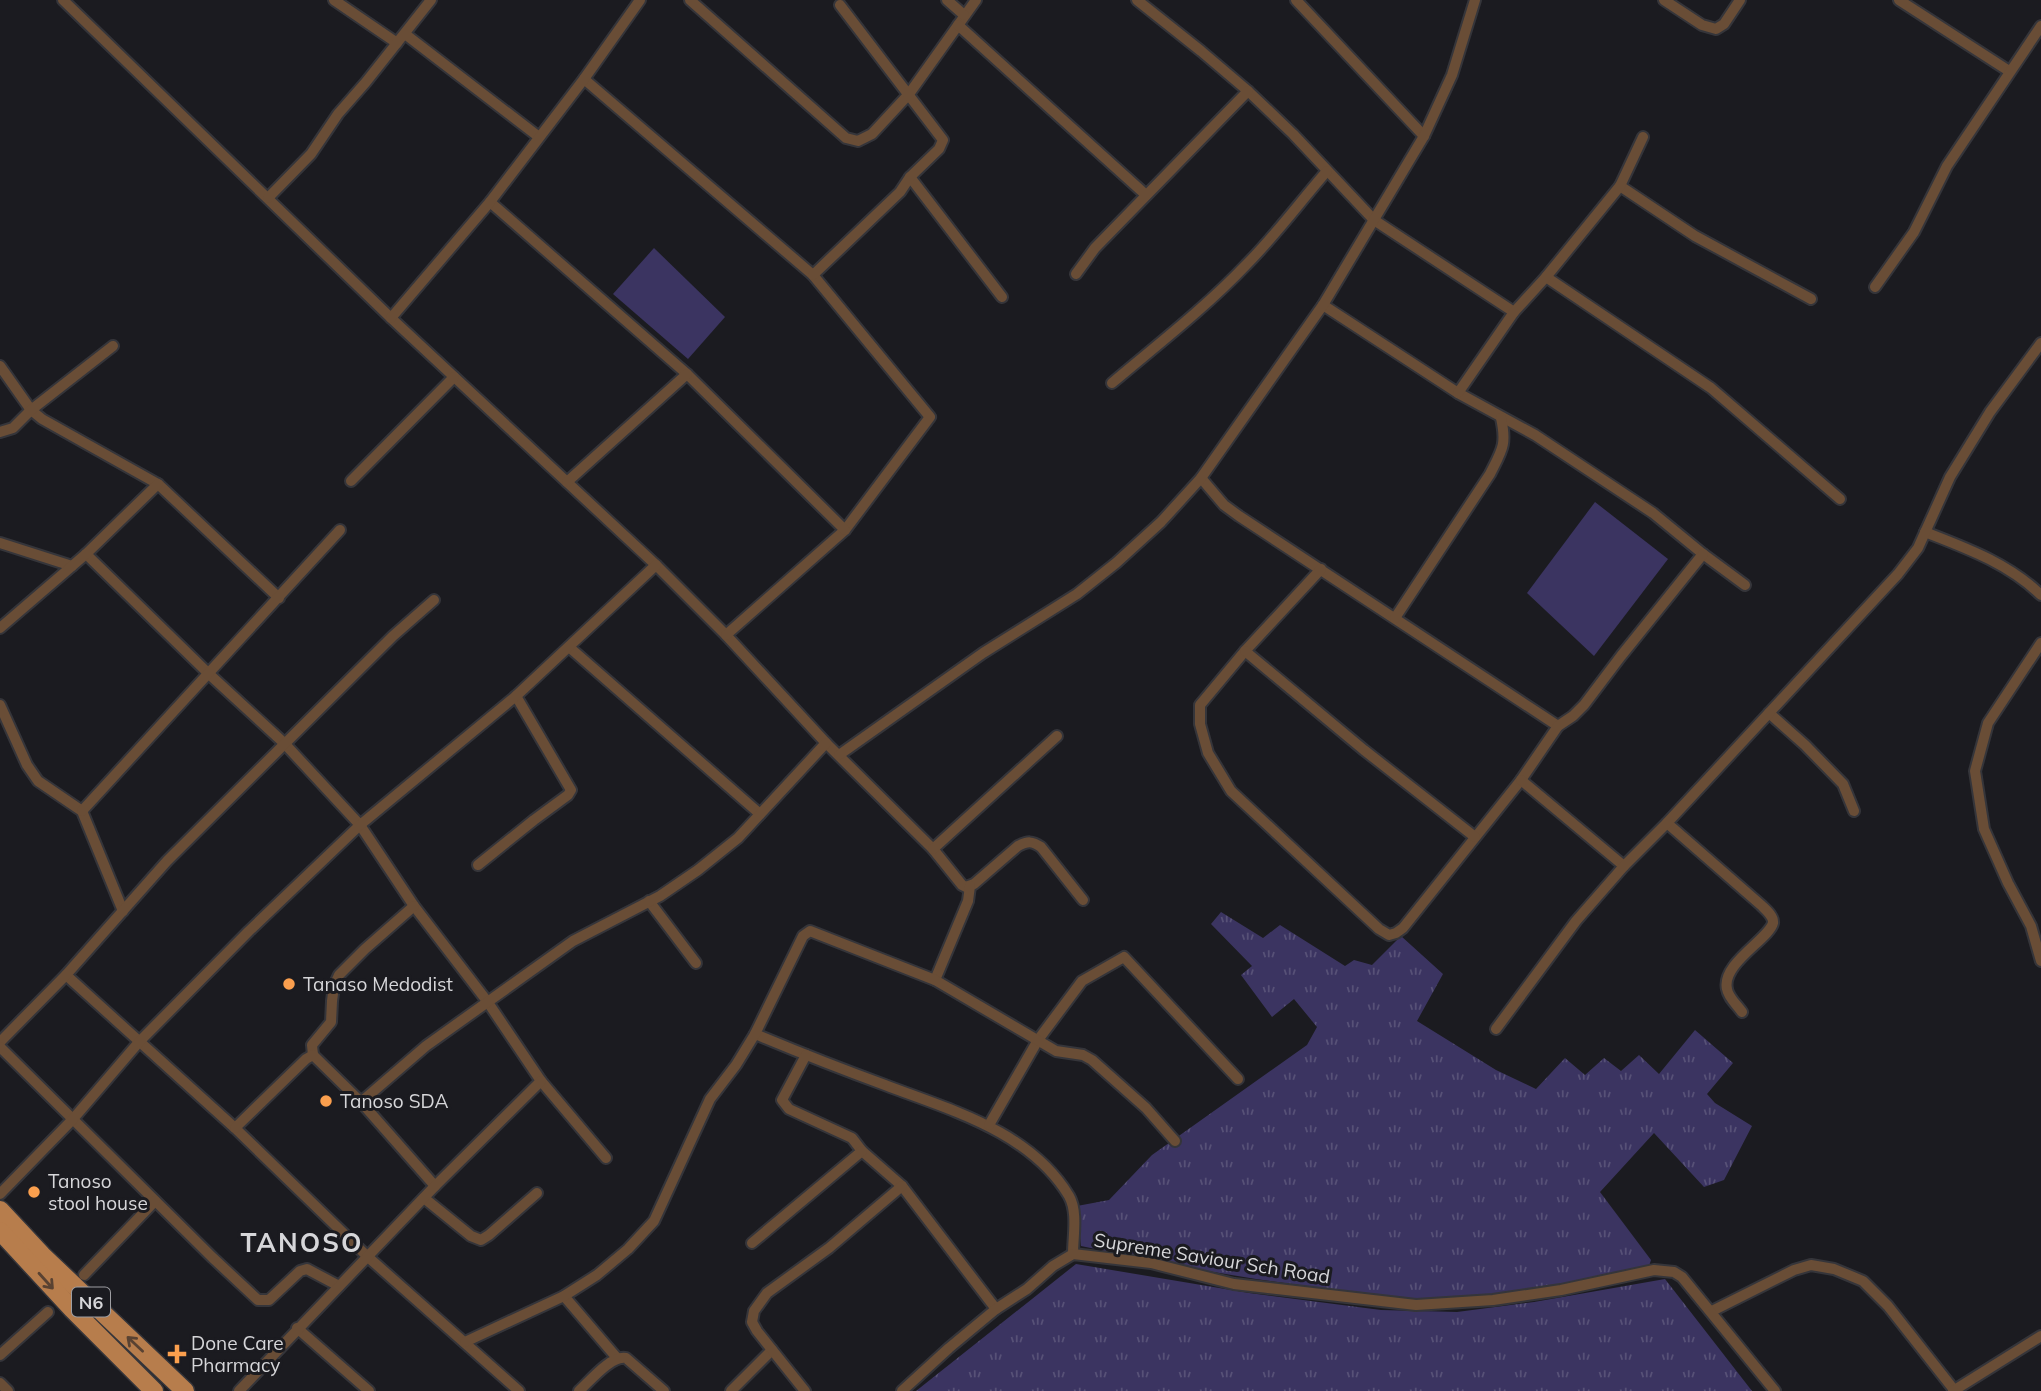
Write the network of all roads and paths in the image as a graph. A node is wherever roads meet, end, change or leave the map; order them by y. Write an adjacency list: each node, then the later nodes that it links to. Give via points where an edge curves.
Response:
1 (63, 0): 29 (street)
2 (334, 0): 17 (street)
3 (431, 0): 17 (street)
4 (640, 0): 19 (street)
5 (690, 0): 21 (street, via 846,138 858,141 872,134)
6 (947, 0): 15 (street)
7 (976, 0): 15 (street)
8 (1137, 0): 20 (street)
9 (1296, 0): 23 (street)
10 (1475, 0): 23 (street, via 1452,75)
11 (1664, 0): 12 (street, via 1716,29)
12 (1740, 0)
13 (1899, 0): 18 (street)
14 (840, 5): 21 (street)
15 (961, 20): 21 (street); 28 (street)
16 (2041, 26): 18 (street)
17 (401, 39): 22 (street); 29 (street, via 311,154)
18 (2009, 71): 35 (street, via 1947,166 1914,232)
19 (584, 79): 22 (street); 33 (street)
20 (1248, 91): 25 (street); 28 (street)
21 (909, 94): 26 (street, via 943,139 939,149)
22 (539, 136): 30 (street)
23 (1424, 136): 31 (street)
24 (1643, 137): 27 (street)
25 (1327, 171): 31 (street); 46 (street, via 1248,264)
26 (910, 177): 33 (street); 36 (street)
27 (1620, 186): 34 (street); 37 (street, via 1695,236)
28 (1146, 195): 32 (street)
29 (268, 198): 40 (street)
30 (490, 202): 40 (street); 44 (street)
31 (1374, 220): 38 (street); 39 (street)
32 (1076, 274)
33 (813, 275): 57 (street, via 930,417)
34 (1545, 277): 39 (street); 55 (street, via 1711,388)
35 (1875, 288)
36 (1002, 297)
37 (1811, 299)
38 (1323, 305): 47 (street); 51 (street)
39 (1514, 312): 47 (street)
40 (391, 318): 45 (street)
41 (2041, 343): 58 (street, via 1950,477)
42 (113, 346): 48 (street)
43 (0, 366): 48 (street)
44 (687, 374): 53 (street); 57 (street)
45 (454, 377): 52 (street); 53 (street)
46 (1112, 383)
47 (1458, 393): 49 (street)
48 (32, 410): 50 (street, via 13,428); 54 (street)
49 (1501, 418): 61 (street, via 1535,435 1653,513); 69 (street, via 1504,442 1490,474)
50 (0, 432)
51 (1201, 478): 64 (street, via 1224,505); 83 (street, via 1161,522 1077,594 983,653)
52 (351, 481)
53 (567, 482): 62 (street)
54 (158, 484): 60 (street); 67 (street)
55 (1839, 499)
56 (340, 530): 67 (street)
57 (845, 530): 71 (street)
58 (1925, 532): 66 (street, via 2005,567); 78 (street, via 1898,574)
59 (0, 543): 63 (street)
60 (86, 554): 63 (street); 75 (street)
61 (1703, 554): 65 (street); 79 (street, via 1584,705)
62 (656, 565): 71 (street); 73 (street)
63 (72, 566): 70 (street)
64 (1321, 569): 69 (street); 74 (street)
65 (1745, 585)
66 (2041, 594)
67 (279, 598): 75 (street)
68 (434, 600): 81 (street)
69 (1395, 618): 79 (street)
70 (0, 628)
71 (726, 635): 82 (street)
72 (2041, 643): 99 (street, via 1988,723 1975,771 1984,829 2031,926)
73 (569, 647): 76 (street); 87 (street)
74 (1245, 651): 90 (street); 90 (street, via 1200,705 1208,753 1231,792 1379,929 1389,935 1403,928)
75 (209, 674): 81 (street); 85 (street)
76 (516, 696): 89 (street); 92 (street, via 571,790)
77 (0, 705): 85 (street, via 38,781)
78 (1769, 713): 86 (street, via 1843,784); 88 (street)
79 (1558, 726): 84 (street)
80 (1057, 736): 91 (street)
81 (284, 743): 89 (street); 98 (street)
82 (826, 743): 83 (street); 87 (street)
83 (839, 755): 91 (street)
84 (1521, 780): 90 (street); 93 (street)
85 (82, 811): 98 (street)
86 (1854, 811)
87 (761, 814): 96 (street, via 698,870)
88 (1667, 823): 93 (street); 104 (street, via 1772,919 1727,981 1726,989)
89 (360, 825): 97 (street); 108 (street, via 248,930)
90 (1475, 837)
91 (933, 849): 94 (street)
92 (478, 865)
93 (1624, 866): 105 (street, via 1576,921)
94 (970, 892): 95 (street, via 1027,841 1041,847); 102 (street)
95 (1083, 900)
96 (649, 901): 100 (street); 103 (street, via 573,941)
97 (414, 906): 103 (street); 110 (street, via 339,975 331,1001 331,1022 312,1045)
98 (123, 911): 101 (street)
99 (2041, 961)
100 (696, 963)
101 (66, 975): 108 (street); 109 (street)
102 (935, 980): 106 (street, via 810,930); 107 (street)
103 (487, 1001): 113 (street); 114 (street)
104 (1742, 1012)
105 (1496, 1029)
106 (755, 1034): 111 (street); 134 (street, via 710,1099 654,1221 597,1275)
107 (1038, 1040): 112 (street, via 1082,981 1124,957); 116 (street); 118 (street, via 1056,1051 1092,1060)
108 (139, 1042): 115 (street); 117 (street)
109 (0, 1045): 115 (street)
110 (313, 1055): 114 (street); 117 (street)
111 (806, 1055): 116 (street); 119 (street, via 782,1100 789,1109 852,1138)
112 (1238, 1079)
113 (541, 1081): 120 (street); 122 (street)
114 (360, 1102): 122 (street)
115 (73, 1119): 124 (street); 126 (street)
116 (989, 1125): 130 (street, via 1049,1169 1070,1197)
117 (236, 1128): 131 (street)
118 (1175, 1141)
119 (862, 1151): 121 (street); 129 (street)
120 (606, 1158)
121 (902, 1185): 135 (street); 141 (street, via 759,1302 752,1322)
122 (435, 1186): 125 (street)
123 (537, 1193): 125 (street, via 481,1240)
124 (0, 1194)
125 (424, 1198): 131 (street)
126 (155, 1201): 132 (street); 133 (street, via 258,1300 270,1300 307,1269)
127 (0, 1210): 147 (main road, N6, one-way to 127)
128 (0, 1231): 146 (main road, N6, one-way to 146)
129 (752, 1243)
130 (1073, 1254): 135 (street, Supreme Saviour Sch Road); 136 (street, Supreme Saviour Sch Road, via 1151,1263 1234,1284 1416,1305 1493,1300 1665,1270 1682,1277)
131 (368, 1257): 133 (street); 140 (street)
132 (84, 1275)
133 (339, 1286): 138 (street)
134 (564, 1296): 140 (street); 143 (street)
135 (996, 1309): 155 (street, Supreme Saviour Sch Road)
136 (1712, 1311): 156 (street, Supreme Saviour Sch Road); 157 (street, via 1794,1270 1811,1265 1834,1269 1863,1281 1888,1306)
137 (48, 1312): 142 (street)
138 (297, 1328): 148 (street); 149 (street)
139 (2041, 1336): 157 (street)
140 (465, 1342): 150 (street)
141 (772, 1350): 153 (street); 154 (street)
142 (0, 1355)
143 (617, 1358): 151 (street); 152 (street, via 626,1359)
144 (0, 1383): 145 (street)
145 (8, 1391)
146 (154, 1391)
147 (185, 1391)
148 (239, 1391)
149 (369, 1391)
150 (519, 1391)
151 (579, 1391)
152 (664, 1391)
153 (731, 1391)
154 (806, 1391)
155 (902, 1391)
156 (1775, 1391)
157 (1954, 1391)

